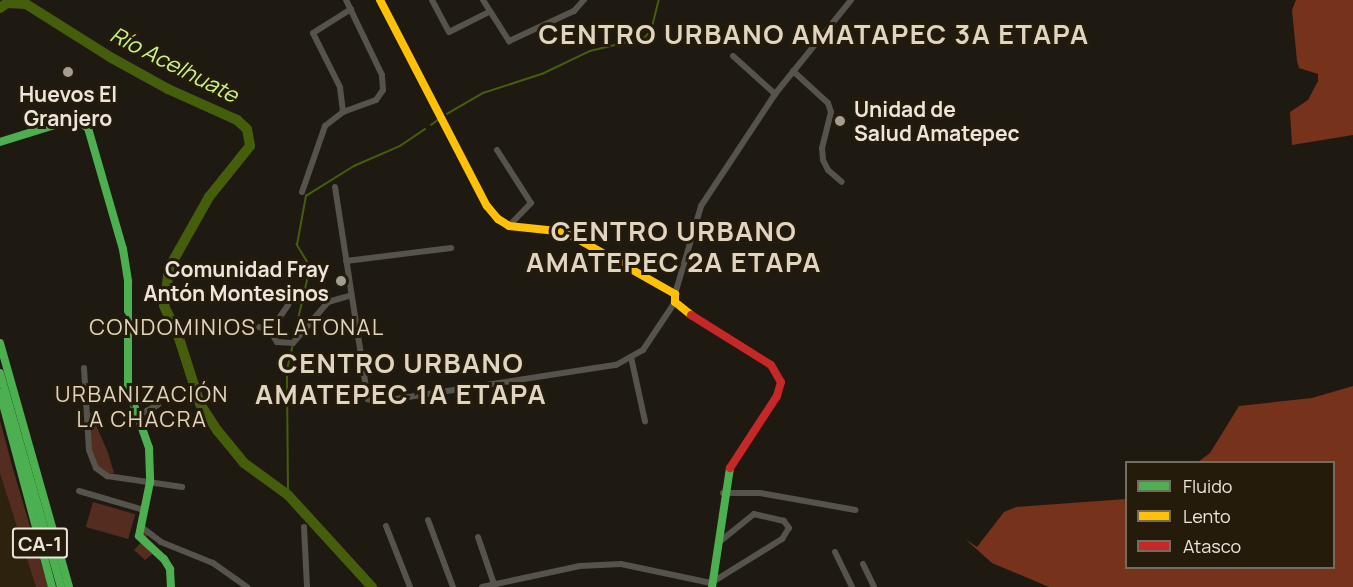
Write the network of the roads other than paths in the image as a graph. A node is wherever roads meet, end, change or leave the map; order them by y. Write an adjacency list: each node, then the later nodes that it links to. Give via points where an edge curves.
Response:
1 (346, 0): 7 (street)
2 (380, 0): 18 (main road, via 487,206)
3 (432, 0): 8 (street, via 449,32)
4 (483, 0): 8 (street)
5 (584, 0): 8 (street, via 574,11 507,41)
6 (851, 0): 10 (street)
7 (351, 9): 12 (street, via 313,33 340,87); 12 (street, via 384,86 376,100)
8 (489, 12)
9 (733, 56): 11 (street)
10 (793, 71): 11 (street); 15 (street, via 828,103 831,112 822,147 823,160 828,170)
11 (775, 94): 22 (street, via 701,206)
12 (343, 112): 17 (street, via 323,128)
13 (0, 142): 33 (main road, via 74,119 84,122 123,249 128,282 127,381)
14 (497, 150): 18 (street, via 531,203)
15 (843, 182)
16 (335, 187): 20 (street)
17 (302, 192)
18 (509, 226): 22 (main road, via 565,233)
19 (451, 248): 20 (street)
20 (346, 261): 21 (street)
21 (349, 296): 25 (street, via 328,302 293,343 278,342); 27 (street, via 362,381 368,399 376,402 616,365)
22 (675, 298): 27 (street, via 655,337); 39 (main road, via 771,365 781,382 777,396 729,469)
23 (288, 305): 25 (street)
24 (259, 327): 25 (street)
25 (270, 331)
26 (0, 343): 54 (main road, CA-1)
27 (631, 357): 34 (street)
28 (84, 368): 35 (street, via 93,465 107,476)
29 (0, 373): 53 (main road)
30 (0, 393): 37 (main road, CA-1)
31 (158, 405): 33 (street)
32 (0, 407): 37 (main road)
33 (137, 416): 35 (main road, via 149,445)
34 (645, 421)
35 (150, 482): 36 (street); 40 (main road)
36 (182, 487)
37 (26, 488): 52 (main road, CA-1)
38 (79, 491): 40 (street)
39 (722, 497): 41 (street, via 760,493); 47 (main road)
40 (144, 510): 43 (main road)
41 (855, 510)
42 (428, 520): 59 (street)
43 (140, 526): 55 (main road, via 140,539 159,551 170,569); 56 (street, via 169,546 213,563)
44 (386, 526): 58 (street)
45 (304, 527): 57 (street)
46 (478, 537): 51 (street)
47 (717, 543): 50 (main road); 50 (street, via 754,514 786,522 789,528 786,536)
48 (835, 552): 61 (street)
49 (863, 564): 62 (street)
50 (711, 585): 51 (street, via 621,564 580,566)
51 (495, 586): 60 (street)
52 (52, 587)
53 (61, 587)
54 (68, 587)
55 (171, 587)
56 (247, 587)
57 (307, 587)
58 (410, 587)
59 (453, 587)
60 (482, 587)
61 (852, 587)
62 (874, 587)

